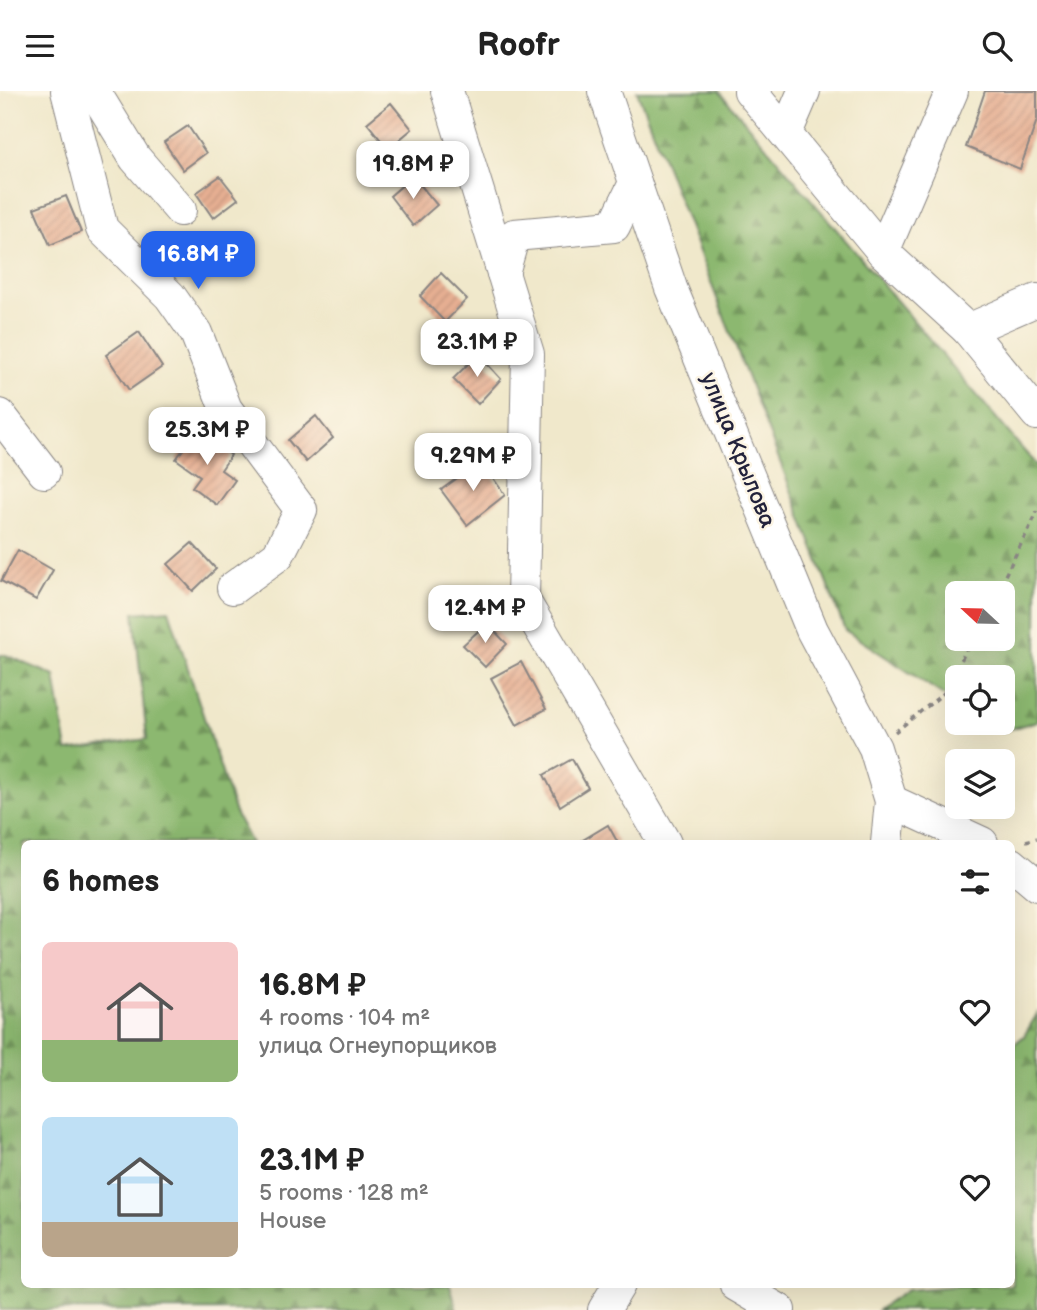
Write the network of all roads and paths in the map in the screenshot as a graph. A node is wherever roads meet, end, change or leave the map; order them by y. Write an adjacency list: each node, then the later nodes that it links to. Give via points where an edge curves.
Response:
1 (67, 91): 22 (street, via 102,229 170,296 196,333 226,409 300,510 278,555)
2 (94, 91): 10 (street, via 135,157)
3 (447, 91): 11 (street)
4 (604, 91): 9 (street, улица Крылова)
5 (750, 91): 8 (street)
6 (804, 91): 8 (street)
7 (952, 91): 13 (street)
8 (786, 133): 13 (street)
9 (635, 183): 12 (street, via 614,226); 24 (street, улица Крылова, via 671,288 812,630)
10 (180, 210)
11 (487, 220): 12 (street); 14 (street)
12 (514, 235): 14 (street)
13 (883, 252): 16 (street)
14 (503, 273): 26 (street, via 528,354 523,599)
15 (1037, 300): 16 (street)
16 (968, 330): 17 (street)
17 (1037, 414)
18 (0, 415): 19 (street)
19 (44, 472)
20 (1037, 511): 21 (path)
21 (1002, 581)
22 (233, 588)
23 (966, 651): 24 (path, via 944,693)
24 (875, 748): 25 (street, улица Крылова)
25 (891, 801): 27 (street); 28 (street)
26 (663, 840)
27 (887, 840)
28 (976, 840)
29 (1015, 867): 30 (street)
30 (1037, 885)
31 (617, 1288): 33 (street)
32 (741, 1288): 34 (street)
33 (604, 1310)
34 (779, 1310)

